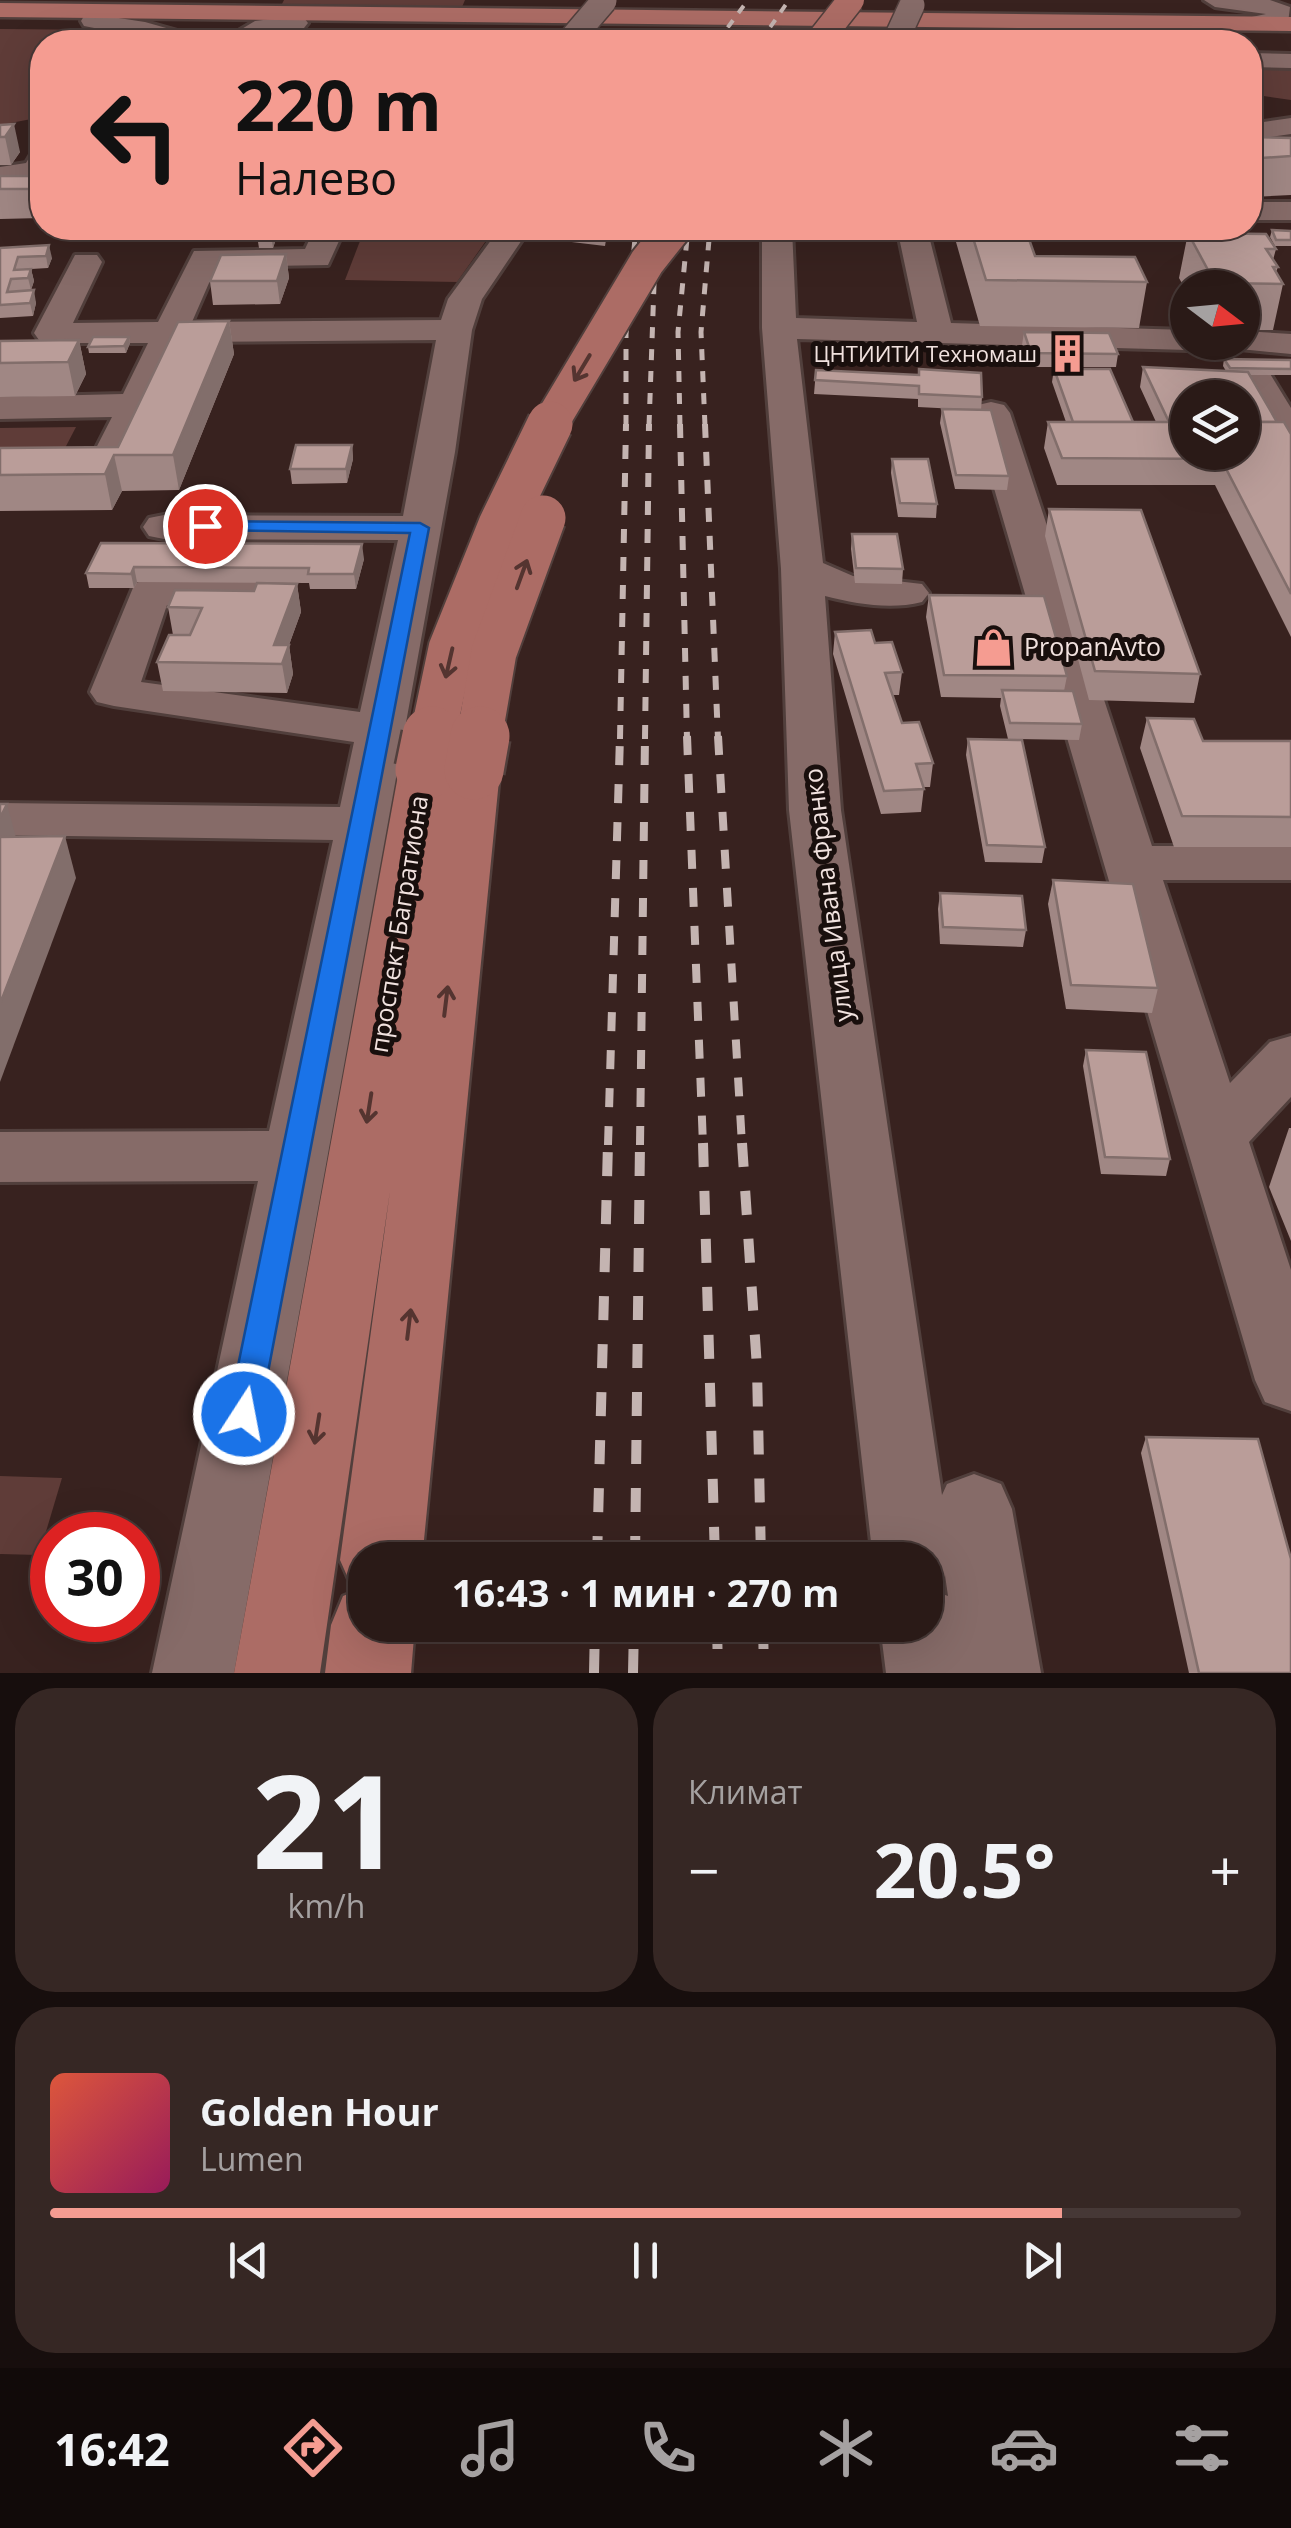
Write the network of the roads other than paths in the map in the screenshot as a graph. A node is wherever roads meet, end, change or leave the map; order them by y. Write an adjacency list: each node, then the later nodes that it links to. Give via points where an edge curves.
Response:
1 (192, 0): 9 (street)
2 (272, 0): 10 (street, via 269,6)
3 (851, 0): 17 (main road, bridge)
4 (877, 0): 18 (main road)
5 (1216, 0): 13 (street, via 1282,12)
6 (604, 1): 16 (street, bridge)
7 (912, 2): 19 (street, bridge)
8 (0, 10): 9 (main road)
9 (96, 16): 10 (main road); 11 (main road); 14 (street)
10 (298, 18): 13 (main road); 15 (street)
11 (0, 20)
12 (1291, 24): 13 (main road)
13 (1257, 28): 20 (main road)
14 (148, 30)
15 (251, 30)
16 (579, 30)
17 (827, 30)
18 (855, 30)
19 (900, 30)
20 (1291, 35)
21 (1288, 110): 22 (street)
22 (1262, 125)
23 (30, 171): 24 (street)
24 (0, 176)
25 (30, 197): 26 (street)
26 (0, 198)
27 (1262, 210): 28 (street)
28 (1291, 211)
29 (507, 240): 37 (street, via 466,299)
30 (664, 240): 55 (main road, проспект Багратиона, one-way to 55, bridge, via 559,406 501,525 451,649)
31 (695, 240): 55 (main road, проспект Багратиона, one-way to 31, bridge, via 494,652 538,529 592,412)
32 (777, 240): 36 (street, улица Ивана Франко)
33 (915, 240): 40 (street)
34 (324, 243): 38 (street); 39 (street, via 205,258)
35 (86, 262): 39 (street, via 51,333)
36 (779, 328): 40 (street); 52 (street, улица Ивана Франко)
37 (454, 330): 38 (street); 51 (street)
38 (290, 331): 39 (street)
39 (172, 332): 45 (street)
40 (936, 332): 41 (street)
41 (1170, 339)
42 (1260, 342): 43 (street)
43 (1291, 344)
44 (1260, 387): 48 (street)
45 (136, 406): 46 (street); 49 (street, via 110,460 87,468)
46 (0, 408)
47 (991, 413): 58 (street)
48 (1291, 440)
49 (0, 469)
50 (164, 526): 51 (street)
51 (420, 528): 55 (street)
52 (802, 570): 54 (street, via 845,587); 67 (street, улица Ивана Франко, via 814,810)
53 (295, 593): 55 (street, via 150,592 114,692 343,727)
54 (907, 594)
55 (426, 756): 57 (street); 66 (main road, проспект Багратиона, one-way to 55); 71 (main road, проспект Багратиона, one-way to 71)
56 (0, 819): 57 (street)
57 (362, 824): 62 (street)
58 (1130, 863): 59 (street); 61 (street)
59 (1291, 863)
60 (1291, 1058): 61 (street)
61 (1216, 1137): 64 (street)
62 (296, 1156): 63 (street); 70 (street)
63 (0, 1157)
64 (1291, 1380)
65 (974, 1510): 74 (street)
66 (382, 1542)
67 (910, 1542)
68 (371, 1642): 72 (main road)
69 (922, 1642): 73 (street)
70 (193, 1673)
71 (277, 1673)
72 (368, 1673)
73 (927, 1673)
74 (1000, 1673)

